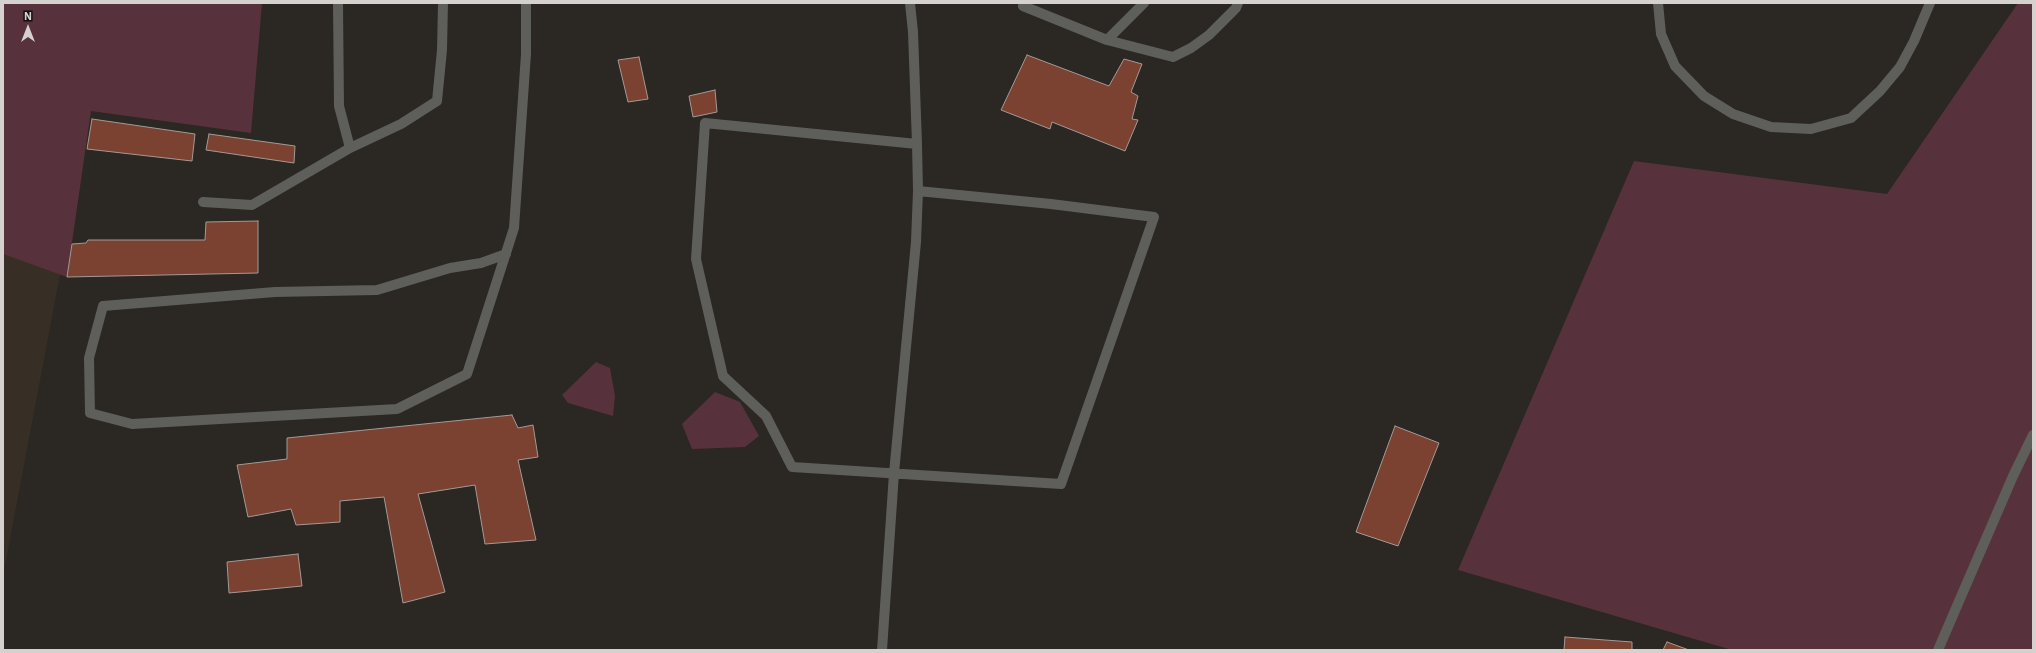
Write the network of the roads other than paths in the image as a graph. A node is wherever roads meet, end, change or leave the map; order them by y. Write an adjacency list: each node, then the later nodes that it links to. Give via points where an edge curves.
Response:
1 (338, 3): 12 (street, via 339,106)
2 (443, 3): 12 (street, via 437,101 401,124)
3 (526, 3): 15 (street, via 526,54 514,228)
4 (910, 3): 11 (street)
5 (1144, 3): 10 (street)
6 (1238, 3): 10 (street, via 1209,35 1173,57)
7 (1658, 3): 8 (street, via 1661,34 1675,66 1704,96 1733,114 1771,127 1811,129 1851,118 1880,91 1900,67 1914,42)
8 (1930, 3)
9 (1021, 4): 10 (street)
10 (1108, 40)
11 (917, 144): 13 (street); 17 (street, via 705,123 699,192 696,259 723,376 766,416 792,467)
12 (350, 148): 14 (street, via 252,205)
13 (918, 191): 17 (street, via 916,242); 17 (street, via 1154,217 1060,484)
14 (203, 202)
15 (506, 254): 15 (street, via 467,374 397,409 132,424 90,413 89,358 103,306 275,292 377,290)
16 (2033, 435): 19 (street)
17 (894, 473): 18 (street)
18 (882, 650)
19 (1938, 650)

